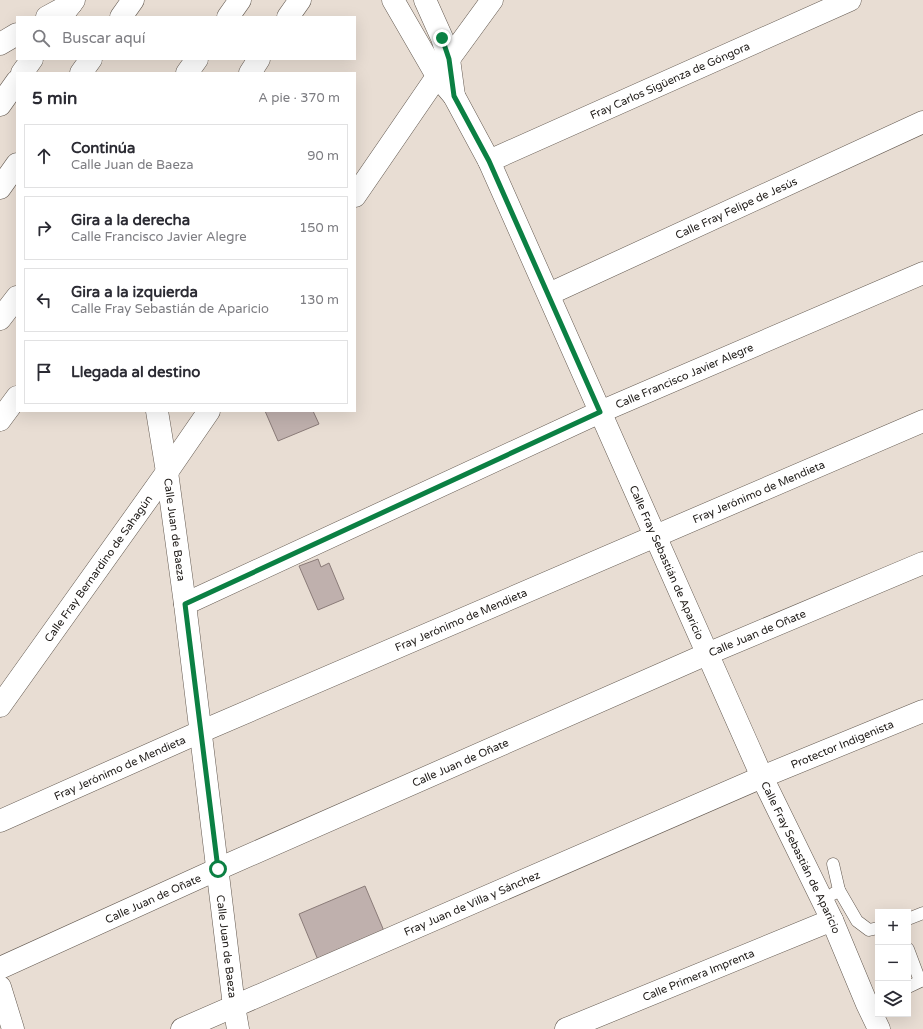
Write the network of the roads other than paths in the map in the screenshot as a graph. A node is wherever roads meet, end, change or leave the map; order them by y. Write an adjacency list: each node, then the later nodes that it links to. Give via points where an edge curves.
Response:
1 (133, 0): 10 (main road)
2 (240, 0): 11 (main road)
3 (300, 0): 12 (main road)
4 (393, 0): 19 (main road, Calle Fray Sebastián de Aparicio)
5 (425, 0): 19 (main road, Calle Fray Sebastián de Aparicio, via 442,38)
6 (492, 0): 19 (main road)
7 (850, 0): 27 (main road, Fray Carlos Sigüenza de Góngora)
8 (69, 7): 9 (main road)
9 (49, 16)
10 (122, 16)
11 (229, 16)
12 (289, 16)
13 (16, 35): 14 (main road)
14 (0, 44)
15 (31, 60): 20 (main road)
16 (90, 60): 21 (main road)
17 (196, 60): 22 (main road)
18 (258, 60): 23 (main road)
19 (443, 67): 27 (main road, Calle Fray Sebastián de Aparicio, via 454,96); 30 (main road)
20 (23, 72)
21 (82, 72)
22 (188, 72)
23 (251, 72)
24 (16, 82): 25 (main road)
25 (0, 105)
26 (923, 122): 32 (main road, Calle Fray Felipe de Jesús)
27 (489, 161): 32 (main road, Calle Fray Sebastián de Aparicio)
28 (16, 165): 29 (main road)
29 (0, 188)
30 (356, 195)
31 (923, 273): 38 (main road, Calle Francisco Javier Alegre)
32 (549, 294): 38 (main road, Calle Fray Sebastián de Aparicio)
33 (16, 298): 34 (main road)
34 (0, 319)
35 (16, 398): 39 (main road)
36 (157, 412): 41 (main road, Calle Juan de Baeza)
37 (208, 412): 41 (main road, Calle Fray Bernardino de Sahagún)
38 (600, 412): 42 (main road, Calle Fray Sebastián de Aparicio); 44 (main road, Calle Francisco Javier Alegre)
39 (0, 420)
40 (923, 421): 42 (main road, Fray Jerónimo de Mendieta)
41 (167, 472): 44 (main road, Calle Juan de Baeza); 46 (main road, Calle Fray Bernardino de Sahagún)
42 (655, 536): 45 (main road, Calle Fray Sebastián de Aparicio); 48 (main road, Fray Jerónimo de Mendieta)
43 (923, 563): 45 (main road, Calle Juan de Oñate)
44 (185, 604): 48 (main road, Calle Juan de Baeza)
45 (707, 654): 49 (main road, Calle Fray Sebastián de Aparicio); 52 (main road, Calle Juan de Oñate)
46 (1, 701)
47 (923, 711): 49 (main road, Protector Indigenista)
48 (200, 732): 50 (main road, Fray Jerónimo de Mendieta); 52 (main road, Calle Juan de Baeza)
49 (762, 777): 53 (main road, Calle Fray Sebastián de Aparicio); 64 (main road, Fray Juan de Villa y Sánchez)
50 (0, 821)
51 (833, 864): 53 (lane)
52 (218, 869): 59 (main road, Calle Juan de Oñate); 64 (main road, Calle Juan de Baeza)
53 (830, 895): 56 (main road, Calle Fray Sebastián de Aparicio); 57 (lane, via 869,930)
54 (923, 913): 55 (lane)
55 (911, 918)
56 (832, 920): 63 (main road, Calle Fray Sebastián de Aparicio); 68 (main road, Calle Primera Imprenta)
57 (875, 929)
58 (911, 956): 60 (lane)
59 (0, 968)
60 (921, 981): 61 (lane)
61 (911, 986)
62 (0, 987): 65 (main road)
63 (872, 1002): 69 (main road, Calle Fray Sebastián de Aparicio)
64 (234, 1006): 66 (main road, Fray Juan de Villa y Sánchez); 67 (main road, Calle Juan de Baeza)
65 (13, 1029)
66 (182, 1029)
67 (238, 1029)
68 (566, 1029)
69 (879, 1029)

